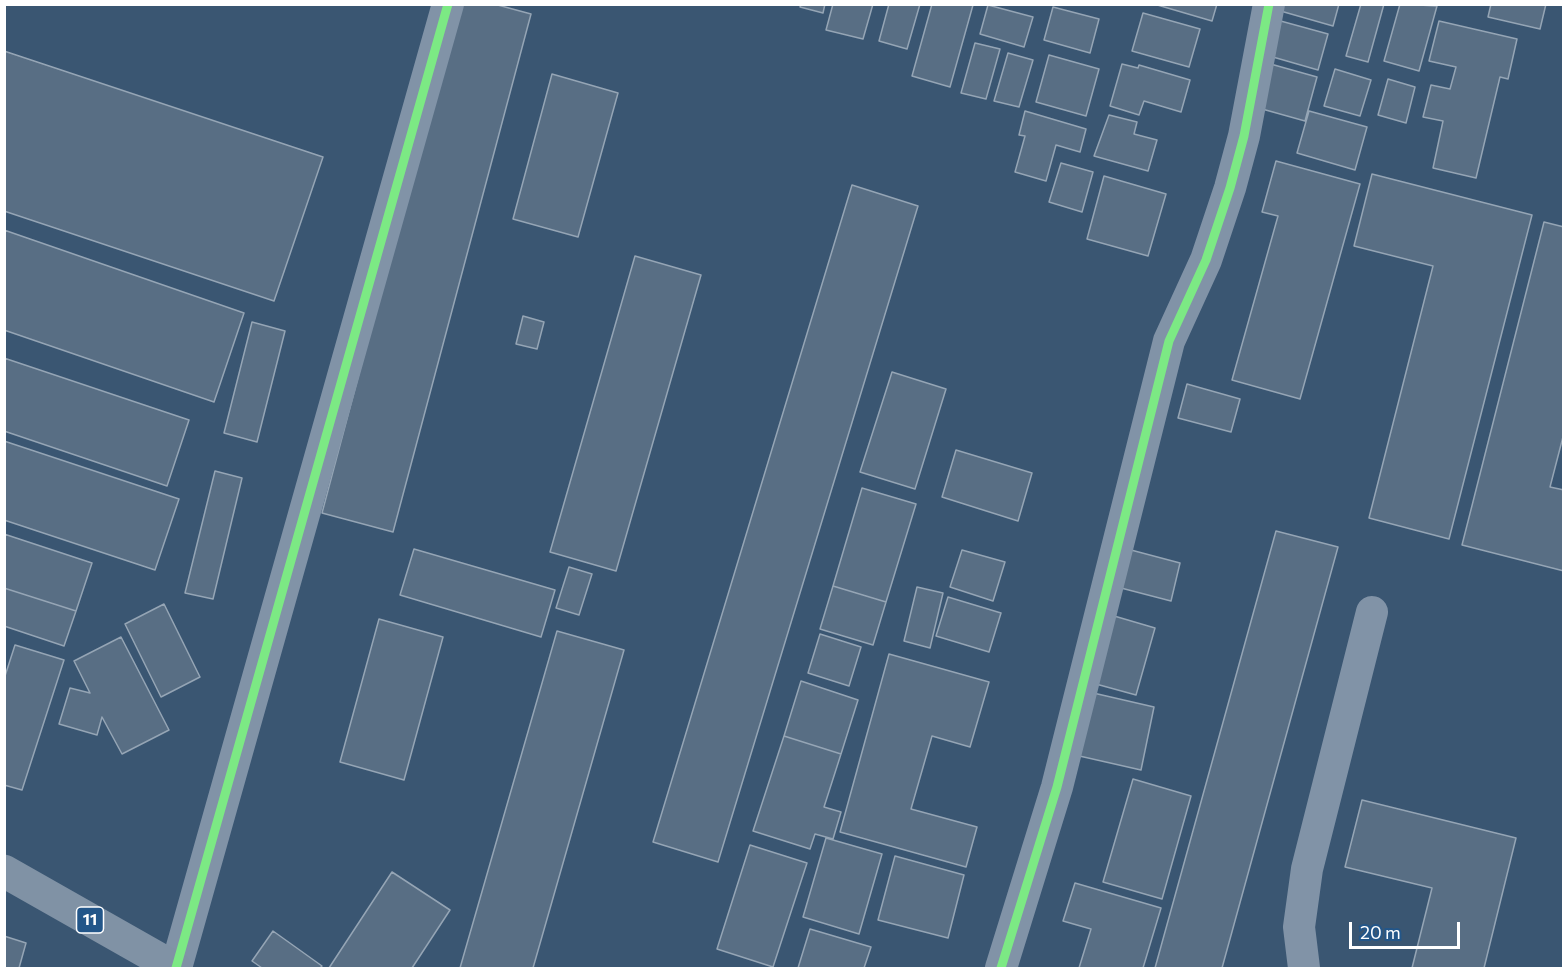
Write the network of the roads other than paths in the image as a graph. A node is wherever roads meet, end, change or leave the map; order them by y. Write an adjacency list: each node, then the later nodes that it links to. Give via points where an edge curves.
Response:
1 (448, 4): 5 (street)
2 (1269, 4): 6 (street, via 1230,188 1206,260 1169,341 1057,787)
3 (1372, 612): 7 (street, via 1307,869 1299,927)
4 (4, 871): 5 (highway, 11)
5 (175, 969)
6 (1001, 969)
7 (1304, 969)

